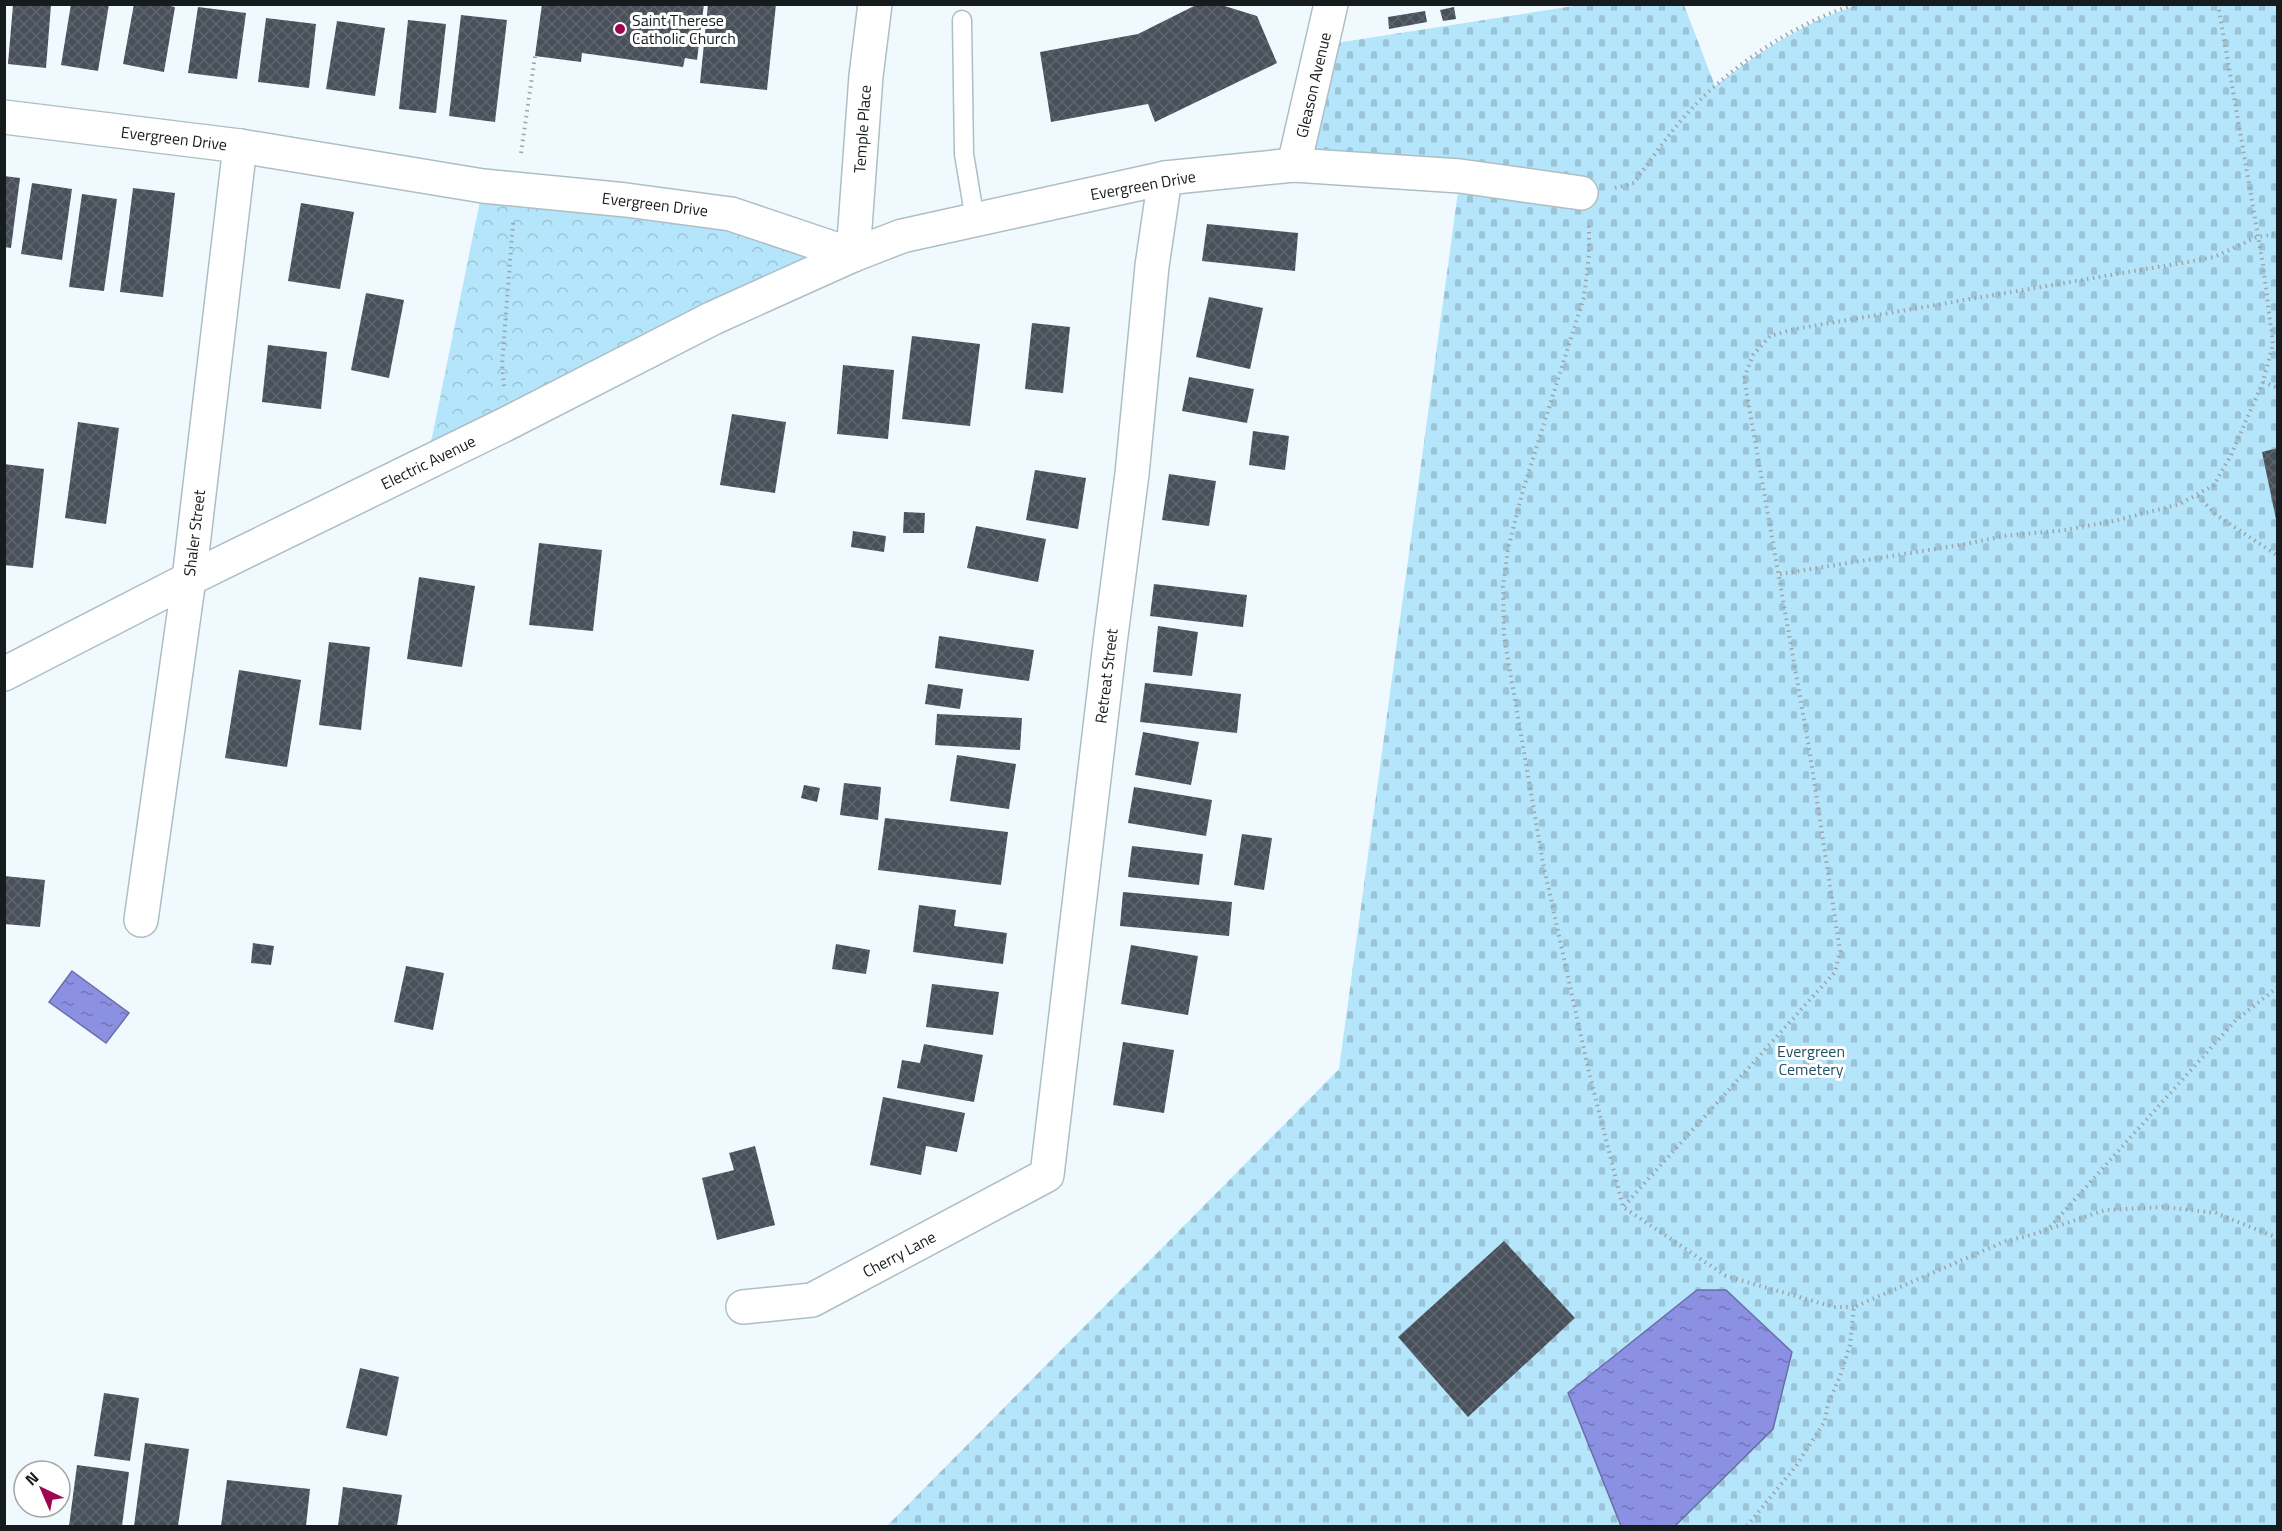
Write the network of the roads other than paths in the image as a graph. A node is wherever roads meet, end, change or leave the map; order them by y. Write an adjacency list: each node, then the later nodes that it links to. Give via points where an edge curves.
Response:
1 (875, 4): 10 (street, Temple Place)
2 (1331, 4): 6 (street, Gleason Avenue)
3 (962, 20): 9 (lane, via 964,154)
4 (4, 117): 5 (street, Evergreen Drive)
5 (240, 146): 10 (street, Evergreen Drive, via 483,186 731,214); 11 (street, Shaler Street)
6 (1294, 165): 7 (street, Evergreen Drive); 8 (street, Evergreen Drive, via 1460,176)
7 (1166, 178): 9 (street, Evergreen Drive); 14 (street, Retreat Street, via 1152,266 1132,474)
8 (1581, 193)
9 (975, 220): 10 (street, Evergreen Drive, via 902,236)
10 (853, 255): 11 (street, Electric Avenue, via 713,318)
11 (189, 579): 12 (street, Electric Avenue); 13 (street, Shaler Street)
12 (4, 674)
13 (141, 920)
14 (1047, 1175): 15 (street, Cherry Lane, via 812,1300)
15 (742, 1307)

